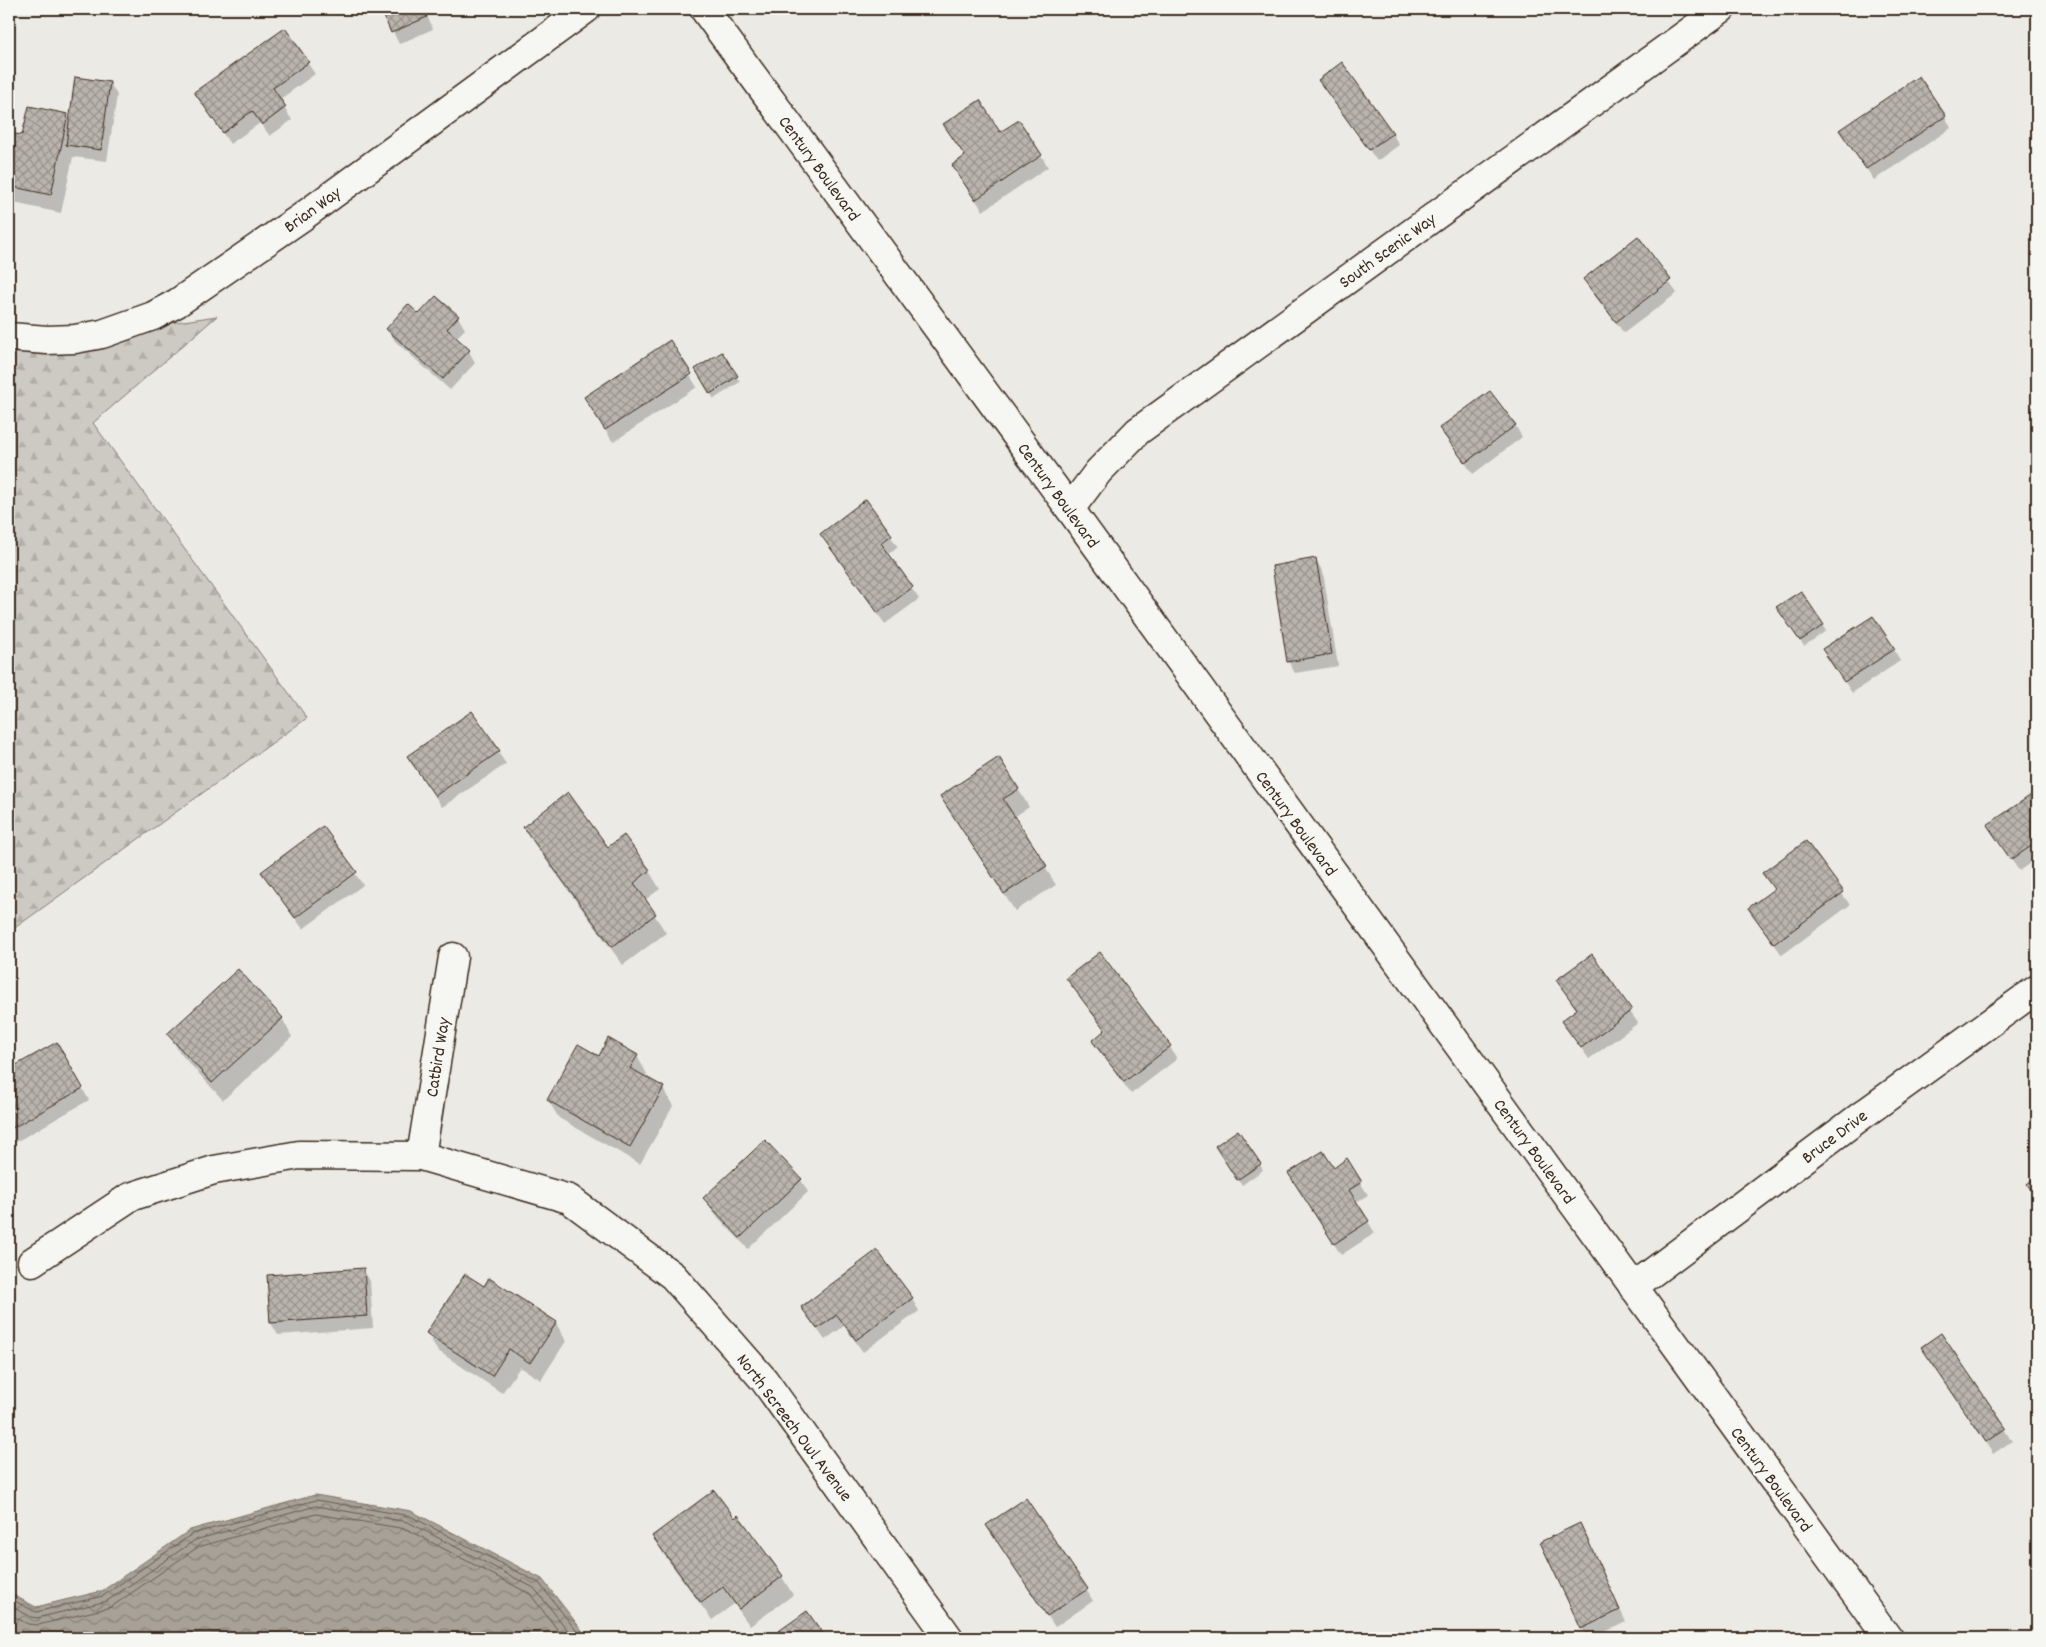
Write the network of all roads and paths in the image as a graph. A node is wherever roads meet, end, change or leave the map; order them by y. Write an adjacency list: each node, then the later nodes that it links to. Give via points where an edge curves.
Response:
1 (586, 9): 4 (street, Brian Way, via 302,217 177,303 153,316 102,334 47,340)
2 (704, 9): 5 (street, Century Boulevard)
3 (1721, 9): 5 (street, South Scenic Way, via 1138,431 1098,472)
4 (9, 337)
5 (1070, 509): 10 (street, Century Boulevard)
6 (453, 957): 8 (street, Catbird Way)
7 (2037, 989): 10 (street, Bruce Drive)
8 (421, 1156): 9 (street, North Screech Owl Avenue, via 299,1155 214,1170 130,1197); 11 (street, North Screech Owl Avenue, via 569,1199 673,1276 764,1380)
9 (32, 1262)
10 (1633, 1287): 12 (street, Century Boulevard)
11 (949, 1638)
12 (1888, 1638)

